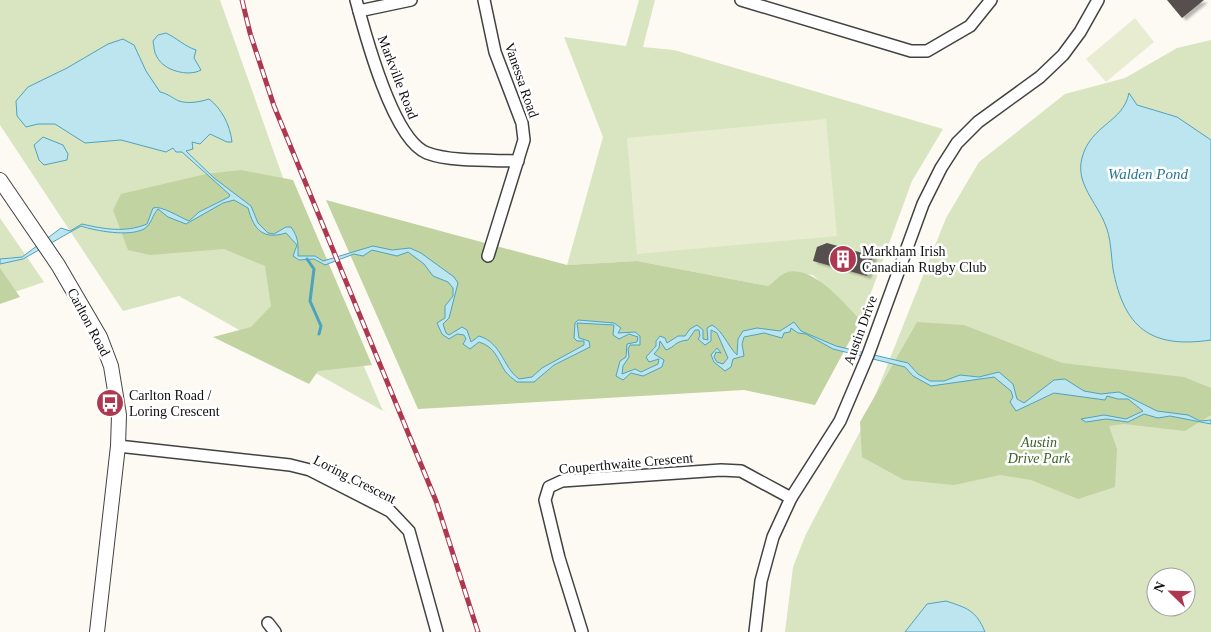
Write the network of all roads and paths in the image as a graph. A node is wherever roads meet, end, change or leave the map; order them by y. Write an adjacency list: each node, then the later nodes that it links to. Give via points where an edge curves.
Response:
1 (411, 0): 6 (street)
2 (484, 0): 7 (street, Vanessa Road, via 496,52 522,123 524,140)
3 (741, 0): 4 (street, via 911,51 928,51 970,26)
4 (991, 0)
5 (1098, 0): 11 (street, Austin Drive, via 1063,55 1040,77 978,122 941,168 923,204 868,355 840,421)
6 (357, 5): 7 (street, Markville Road, via 373,60 399,124 415,146 426,153 448,157)
7 (518, 161): 9 (street, Vanessa Road)
8 (0, 180): 10 (street, Carlton Road, via 47,249 100,337 111,366 119,415)
9 (488, 256)
10 (118, 446): 12 (street, Carlton Road); 13 (street, Loring Crescent, via 290,465 310,470 390,511 411,537)
11 (791, 498): 14 (street, Couperthwaite Crescent, via 740,471 554,484 545,500); 15 (street, Austin Drive, via 773,537 761,581)
12 (97, 632)
13 (437, 632)
14 (582, 632)
15 (755, 632)

